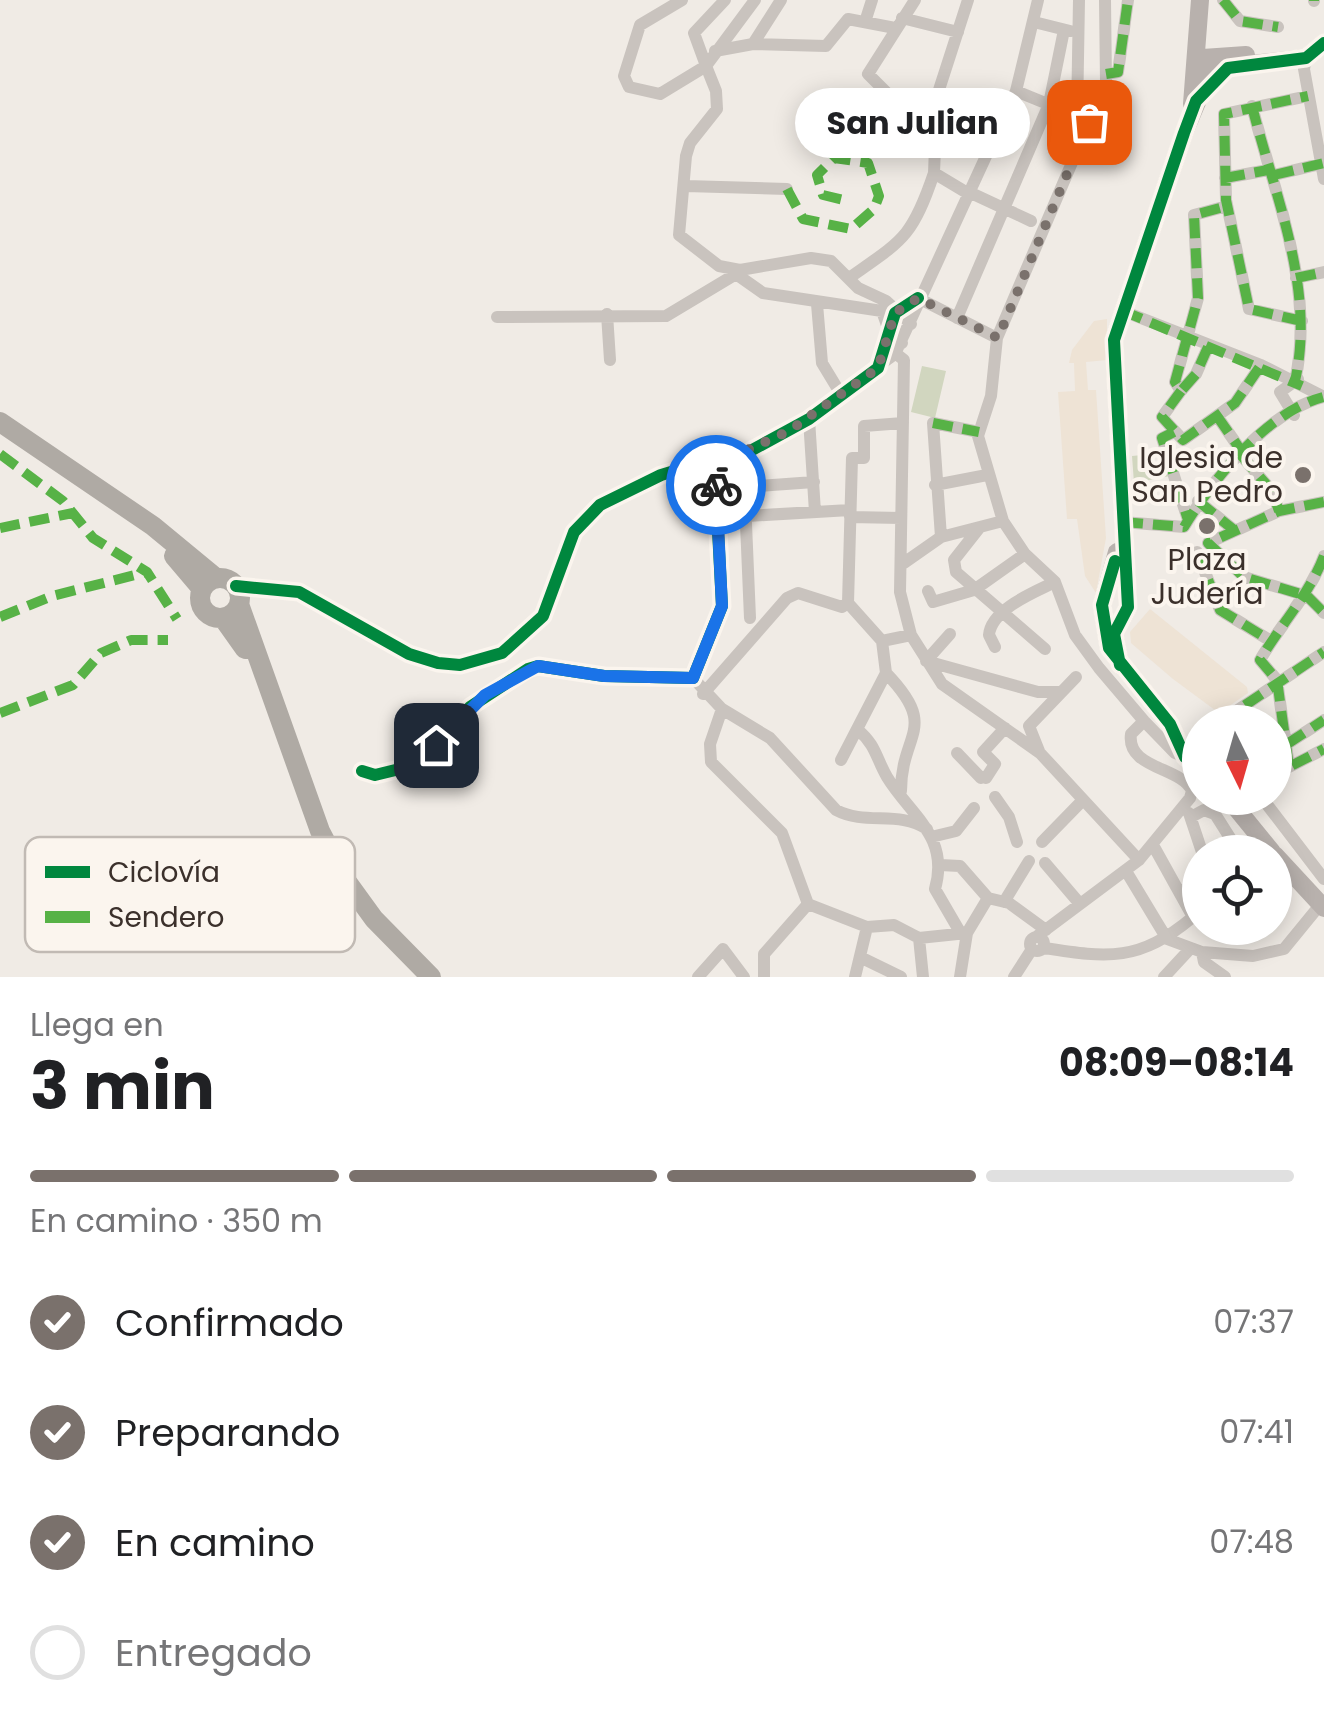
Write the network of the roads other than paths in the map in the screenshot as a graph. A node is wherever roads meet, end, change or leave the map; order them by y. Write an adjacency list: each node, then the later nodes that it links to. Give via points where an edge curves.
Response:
1 (682, 0): 26 (street, via 640,25 625,81 660,94)
2 (725, 0): 26 (street, via 694,33)
3 (755, 0): 23 (street)
4 (781, 0): 22 (street)
5 (872, 0): 15 (street)
6 (915, 0): 17 (street)
7 (968, 0): 21 (street)
8 (1038, 0): 16 (street)
9 (1079, 0): 20 (street)
10 (1105, 0): 27 (street)
11 (1128, 0): 27 (street, via 1118,72)
12 (1200, 0): 25 (main road)
13 (1210, 0): 25 (main road)
14 (1223, 0): 18 (street, via 1240,21)
15 (865, 22): 17 (street); 22 (street, via 848,19 826,46)
16 (1034, 22): 20 (street); 28 (street)
17 (898, 23): 21 (street); 34 (street, via 868,74 913,119)
18 (1278, 26)
19 (1324, 30): 24 (main road)
20 (1071, 31): 30 (street); 30 (street, via 1077,116)
21 (958, 32): 34 (street)
22 (753, 44): 23 (street)
23 (714, 51): 26 (street)
24 (1307, 51): 25 (main road); 29 (street)
25 (1211, 59): 31 (main road); 31 (main road)
26 (705, 65): 40 (street, via 717,109 690,143)
27 (1106, 74): 59 (street)
28 (1016, 91): 30 (street); 42 (street)
29 (1308, 96): 32 (street); 33 (street)
30 (1049, 104): 44 (street)
31 (1194, 104): 52 (main road)
32 (1252, 106): 36 (street); 38 (street, via 1224,114)
33 (1318, 117): 35 (street)
34 (932, 120): 37 (street)
35 (1322, 163): 36 (street); 39 (street)
36 (1271, 172): 38 (street); 49 (street)
37 (934, 173): 42 (street); 48 (street, via 918,222 896,248)
38 (1225, 178): 43 (street)
39 (1324, 179)
40 (686, 186): 41 (street); 46 (street, via 679,235 719,266)
41 (788, 189)
42 (970, 193): 44 (street); 50 (street)
43 (1227, 206): 57 (street, via 1248,309); 60 (street, via 1194,215 1198,298)
44 (1006, 210): 45 (street); 56 (street)
45 (1031, 221)
46 (738, 272): 48 (street, via 811,258 831,261); 51 (street, via 763,292); 54 (street, via 666,316)
47 (1324, 272): 49 (street)
48 (848, 278): 53 (street)
49 (1296, 278): 57 (street)
50 (918, 298): 53 (street); 56 (street); 58 (street)
51 (817, 304): 61 (street, via 882,311); 68 (street, via 822,363)
52 (1123, 311): 60 (street); 93 (main road, via 1114,362)
53 (895, 313): 58 (street); 61 (street)
54 (607, 314): 55 (street); 63 (street)
55 (497, 317)
56 (957, 318): 59 (street)
57 (1302, 320): 65 (street)
58 (911, 324): 61 (street)
59 (998, 338): 75 (street)
60 (1188, 338): 62 (street); 66 (street, via 1175,382)
61 (893, 343): 68 (street, via 878,368); 74 (street, via 904,360)
62 (1208, 347): 64 (street); 66 (street)
63 (610, 360)
64 (1261, 365): 65 (street); 71 (street)
65 (1294, 381): 67 (street); 70 (street, via 1280,392)
66 (1181, 391): 76 (street, via 1163,415)
67 (1324, 394): 70 (street)
68 (842, 396): 72 (street)
69 (1324, 405): 70 (street)
70 (1290, 412): 79 (street)
71 (1217, 416): 76 (street, via 1186,440); 79 (street)
72 (808, 419): 78 (street); 82 (street)
73 (0, 422): 103 (highway, via 153,526)
74 (903, 423): 89 (street, via 864,426 864,458 852,458); 91 (street)
75 (979, 432): 81 (street); 83 (street, via 933,423)
76 (1174, 432): 94 (street, via 1162,438)
77 (0, 434): 103 (highway)
78 (742, 453): 80 (street); 90 (street)
79 (1241, 453): 85 (street); 88 (street, via 1272,491)
80 (718, 468): 107 (street, via 691,466 661,475 620,492 583,521 543,616 514,644 482,661 438,663 408,654 319,601 271,588); 109 (street)
81 (987, 475): 83 (street); 92 (street)
82 (814, 482): 84 (street); 87 (street)
83 (935, 485): 97 (street)
84 (757, 486)
85 (1198, 501): 94 (street); 96 (street)
86 (1324, 502): 88 (street)
87 (815, 512): 89 (street); 90 (street)
88 (1279, 512): 96 (street)
89 (850, 514): 91 (street); 108 (street)
90 (746, 516): 112 (street)
91 (900, 518): 101 (street)
92 (1003, 520): 95 (street); 99 (street)
93 (1123, 522): 94 (street); 135 (main road, via 1122,608 1114,634 1120,664)
94 (1186, 524)
95 (980, 527): 97 (street); 104 (street, via 954,560)
96 (1234, 530): 98 (street)
97 (942, 538): 101 (street)
98 (1203, 547): 106 (street, via 1244,577); 117 (street, via 1220,610)
99 (1026, 554): 102 (street); 104 (street)
100 (1324, 556): 106 (street)
101 (900, 565): 115 (street)
102 (1055, 582): 110 (street); 132 (street, via 1074,636)
103 (209, 583): 107 (highway); 107 (highway, via 199,600 204,611)
104 (974, 590): 105 (street, via 933,602); 110 (street)
105 (928, 591)
106 (1307, 596): 111 (street); 117 (street)
107 (235, 602): 154 (highway, via 241,639); 155 (highway)
108 (848, 603): 113 (street, via 842,608 798,592); 116 (street)
109 (722, 606): 112 (street); 124 (street)
110 (1004, 613): 118 (street, via 989,627); 119 (street)
111 (1324, 613)
112 (750, 618): 113 (street)
113 (761, 628): 127 (street)
114 (950, 634): 121 (street)
115 (911, 635): 116 (street); 121 (street)
116 (882, 641): 122 (street)
117 (1271, 641): 125 (street, via 1260,660)
118 (995, 647)
119 (1045, 649)
120 (1324, 652): 125 (street)
121 (926, 661): 126 (street); 133 (street, via 942,684)
122 (886, 673): 134 (street); 145 (street, via 905,693 917,721)
123 (1076, 677): 126 (street)
124 (693, 678): 127 (street); 143 (street, via 538,666 470,707 452,733 408,767 375,775)
125 (1277, 680): 128 (street); 129 (street)
126 (1059, 692): 140 (street, via 1029,726)
127 (703, 694): 130 (street)
128 (1243, 705)
129 (1281, 705)
130 (722, 710): 152 (street, via 770,738 836,810 865,819 910,818); 171 (street, via 710,762 782,833)
131 (1324, 720): 136 (street)
132 (1144, 722): 137 (street); 144 (street, via 1130,741 1150,765)
133 (1004, 728): 139 (street, via 983,752 995,764 983,778); 140 (street)
134 (858, 730): 141 (street); 145 (street)
135 (1182, 741)
136 (1292, 741)
137 (1182, 747)
138 (1324, 749): 142 (street)
139 (958, 753)
140 (1040, 753): 147 (street)
141 (841, 760)
142 (1292, 765)
143 (362, 771)
144 (1182, 781)
145 (901, 792): 152 (street)
146 (994, 797): 156 (street)
147 (1081, 802): 157 (street); 159 (street)
148 (974, 808): 152 (street, via 956,831)
149 (1185, 815): 158 (street)
150 (1242, 815): 153 (main road)
151 (1275, 815): 165 (street)
152 (929, 833): 162 (street)
153 (1258, 835)
154 (312, 837)
155 (323, 837)
156 (1017, 842)
157 (1042, 842)
158 (1152, 845): 159 (street); 167 (street)
159 (1139, 860): 163 (street)
160 (1029, 861): 170 (street)
161 (1045, 862): 172 (street)
162 (940, 865): 169 (street, via 960,866); 176 (street, via 936,889)
163 (1126, 871): 172 (street); 178 (street)
164 (1292, 874): 166 (main road)
165 (1320, 874): 166 (street)
166 (1299, 882): 173 (main road)
167 (1181, 891): 178 (street, via 1194,916)
168 (355, 892): 184 (highway)
169 (988, 898): 170 (street); 176 (street)
170 (1004, 902): 179 (street)
171 (808, 904): 175 (street); 180 (street)
172 (1080, 904): 179 (street)
173 (1322, 906): 181 (street, via 1284,949)
174 (355, 911): 183 (highway)
175 (867, 927): 177 (street, via 894,925); 182 (street)
176 (964, 932): 177 (street); 191 (street)
177 (919, 938): 190 (street)
178 (1166, 939): 179 (street, via 1111,956); 181 (street)
179 (1039, 941): 192 (street)
180 (764, 954): 186 (street); 187 (street)
181 (1198, 955): 193 (street); 194 (street)
182 (862, 958): 188 (street); 189 (street)
183 (415, 977)
184 (432, 977)
185 (698, 977): 186 (street, via 723,948)
186 (744, 977)
187 (764, 977)
188 (855, 977)
189 (901, 977)
190 (923, 977)
191 (960, 977)
192 (1014, 977)
193 (1164, 977)
194 (1225, 977)

